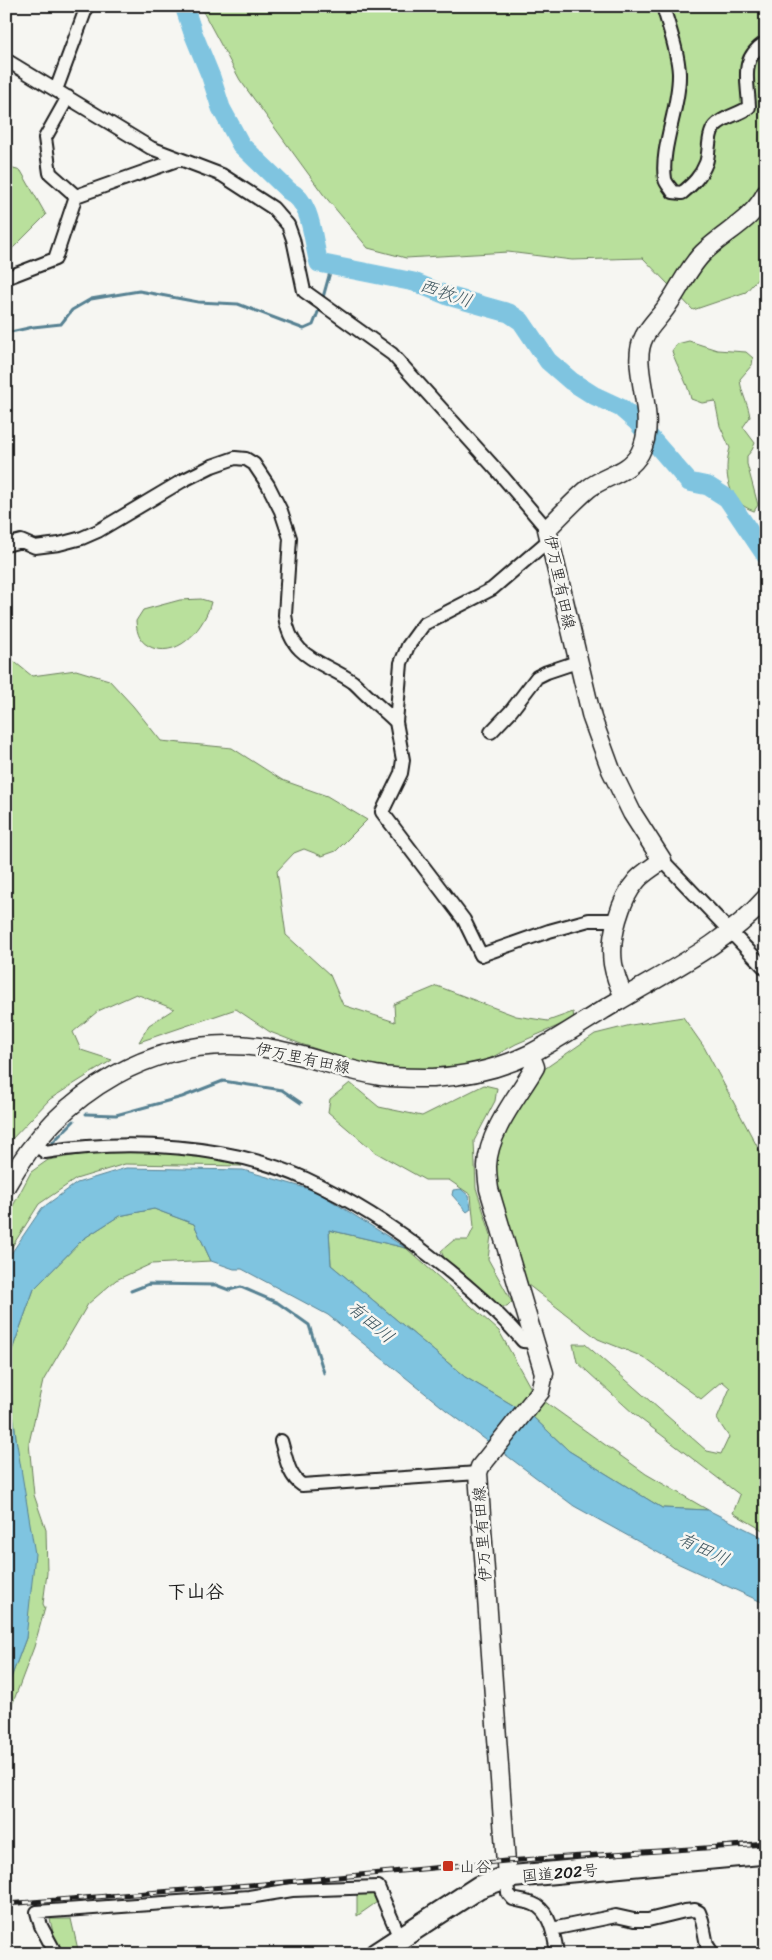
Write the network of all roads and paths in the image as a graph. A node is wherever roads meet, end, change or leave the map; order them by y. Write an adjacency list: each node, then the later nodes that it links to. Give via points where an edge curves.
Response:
1 (87, 6): 5 (street)
2 (663, 6): 3 (street, via 679,74 666,156 665,181 674,192 682,193 697,181 716,125 749,107 747,63 754,49)
3 (766, 42)
4 (6, 60): 5 (street)
5 (56, 90): 6 (street)
6 (68, 97): 7 (street, via 151,148); 9 (street, via 46,138 50,173)
7 (180, 159): 9 (street); 11 (street, via 222,175 273,208 288,225 304,291 392,354 502,476)
8 (766, 193): 11 (main road, 伊万里有田線, via 751,215 701,254 644,336 640,355 648,425 640,453 629,466 590,488)
9 (76, 196): 10 (street, via 55,259)
10 (11, 276)
11 (548, 534): 13 (main road, 伊万里有田線); 14 (street, via 492,589 424,624 408,646 401,663)
12 (6, 545): 14 (street, via 21,541 35,547 82,538 212,466 235,458 246,459 254,464 268,485 290,538 284,615 286,628 299,650 308,658 355,684)
13 (577, 662): 15 (street, via 537,677); 16 (main road, 伊万里有田線, via 592,718 611,770 632,813)
14 (396, 722): 18 (street, via 403,760 401,773 382,812 464,920 481,955 589,920)
15 (491, 732)
16 (662, 860): 18 (main road, via 638,879 624,898); 19 (street)
17 (766, 898): 19 (main road, 伊万里有田線)
18 (618, 920): 21 (main road, via 613,962)
19 (731, 931): 20 (street); 21 (main road, 伊万里有田線)
20 (766, 969)
21 (624, 997): 22 (main road, 伊万里有田線)
22 (530, 1054): 23 (main road, 伊万里有田線, via 459,1075 408,1078 381,1076 266,1048 215,1046 185,1051 127,1068 104,1081 77,1100); 25 (main road, via 535,1067 509,1106 494,1137 487,1164 489,1189)
23 (34, 1143): 24 (main road, 伊万里有田線); 25 (street, via 45,1152 113,1146 198,1149 266,1164 305,1179 348,1201 411,1241 485,1301 523,1341)
24 (6, 1186)
25 (534, 1342): 27 (main road, via 544,1373 540,1392)
26 (281, 1441): 27 (street, via 290,1470 302,1486)
27 (482, 1466): 29 (main road, 伊万里有田線)
28 (766, 1853): 29 (highway, 国道202号)
29 (507, 1878): 30 (street, via 508,1893 513,1899 538,1906); 31 (highway, 国道202号, via 478,1887)
30 (552, 1929): 34 (street); 35 (street, via 616,1916 648,1920 695,1910 702,1920)
31 (400, 1938): 32 (street, via 378,1886 311,1889 249,1898 38,1912 41,1926); 33 (highway, 国道202号)
32 (56, 1954)
33 (376, 1954)
34 (557, 1954)
35 (713, 1954)

